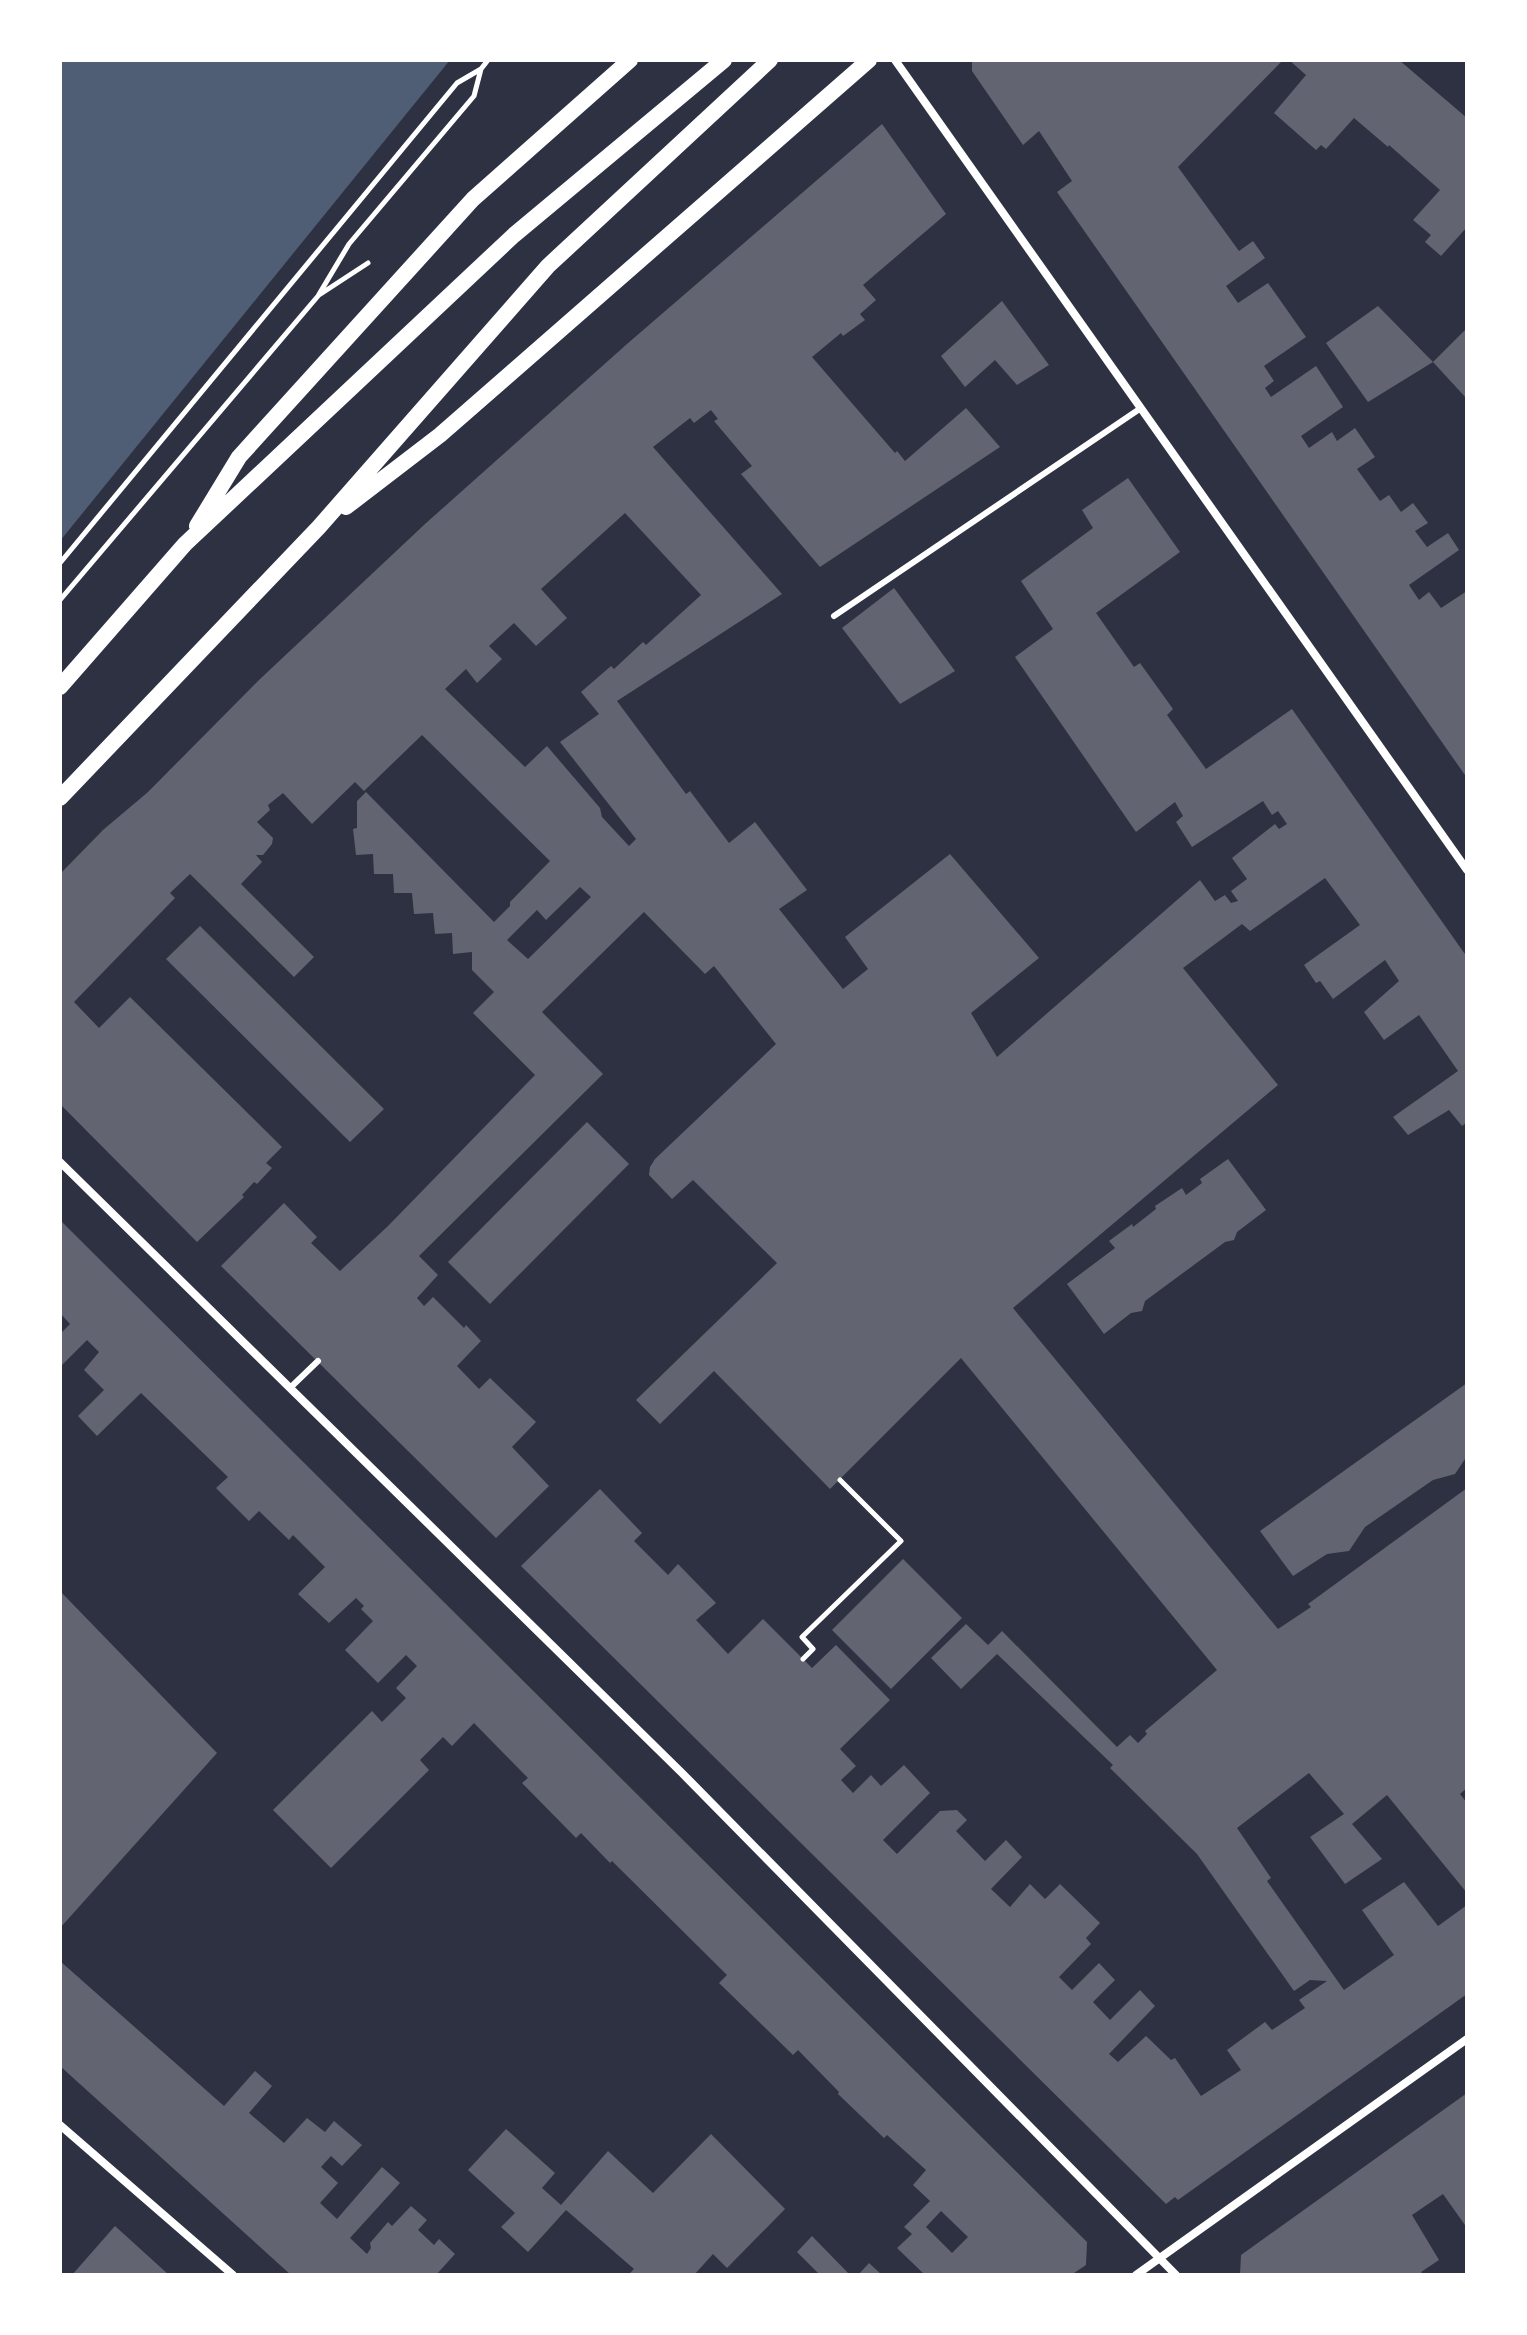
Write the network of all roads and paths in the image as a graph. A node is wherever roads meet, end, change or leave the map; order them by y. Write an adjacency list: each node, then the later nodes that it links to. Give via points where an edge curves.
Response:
1 (488, 60): 7 (path)
2 (630, 60): 10 (main road, via 473,199 239,457)
3 (724, 60): 10 (main road, via 514,235)
4 (770, 60): 9 (main road, via 548,266)
5 (869, 60): 9 (main road, via 440,435)
6 (895, 60): 8 (street)
7 (481, 69): 11 (path, via 457,83); 12 (path, via 474,96 349,244 318,296)
8 (1141, 408): 13 (lane); 16 (street)
9 (319, 527): 15 (main road)
10 (185, 544): 14 (main road)
11 (60, 563)
12 (60, 600)
13 (834, 616)
14 (60, 687)
15 (60, 798)
16 (1467, 870)
17 (60, 1162): 19 (street)
18 (318, 1361): 19 (lane)
19 (291, 1387): 24 (street, via 682,1773)
20 (840, 1480): 21 (path, via 901,1541 802,1637 813,1649)
21 (803, 1659)
22 (1467, 2039): 24 (street)
23 (60, 2125): 25 (street)
24 (1159, 2258): 26 (street); 27 (street)
25 (233, 2275)
26 (1136, 2275)
27 (1176, 2275)

